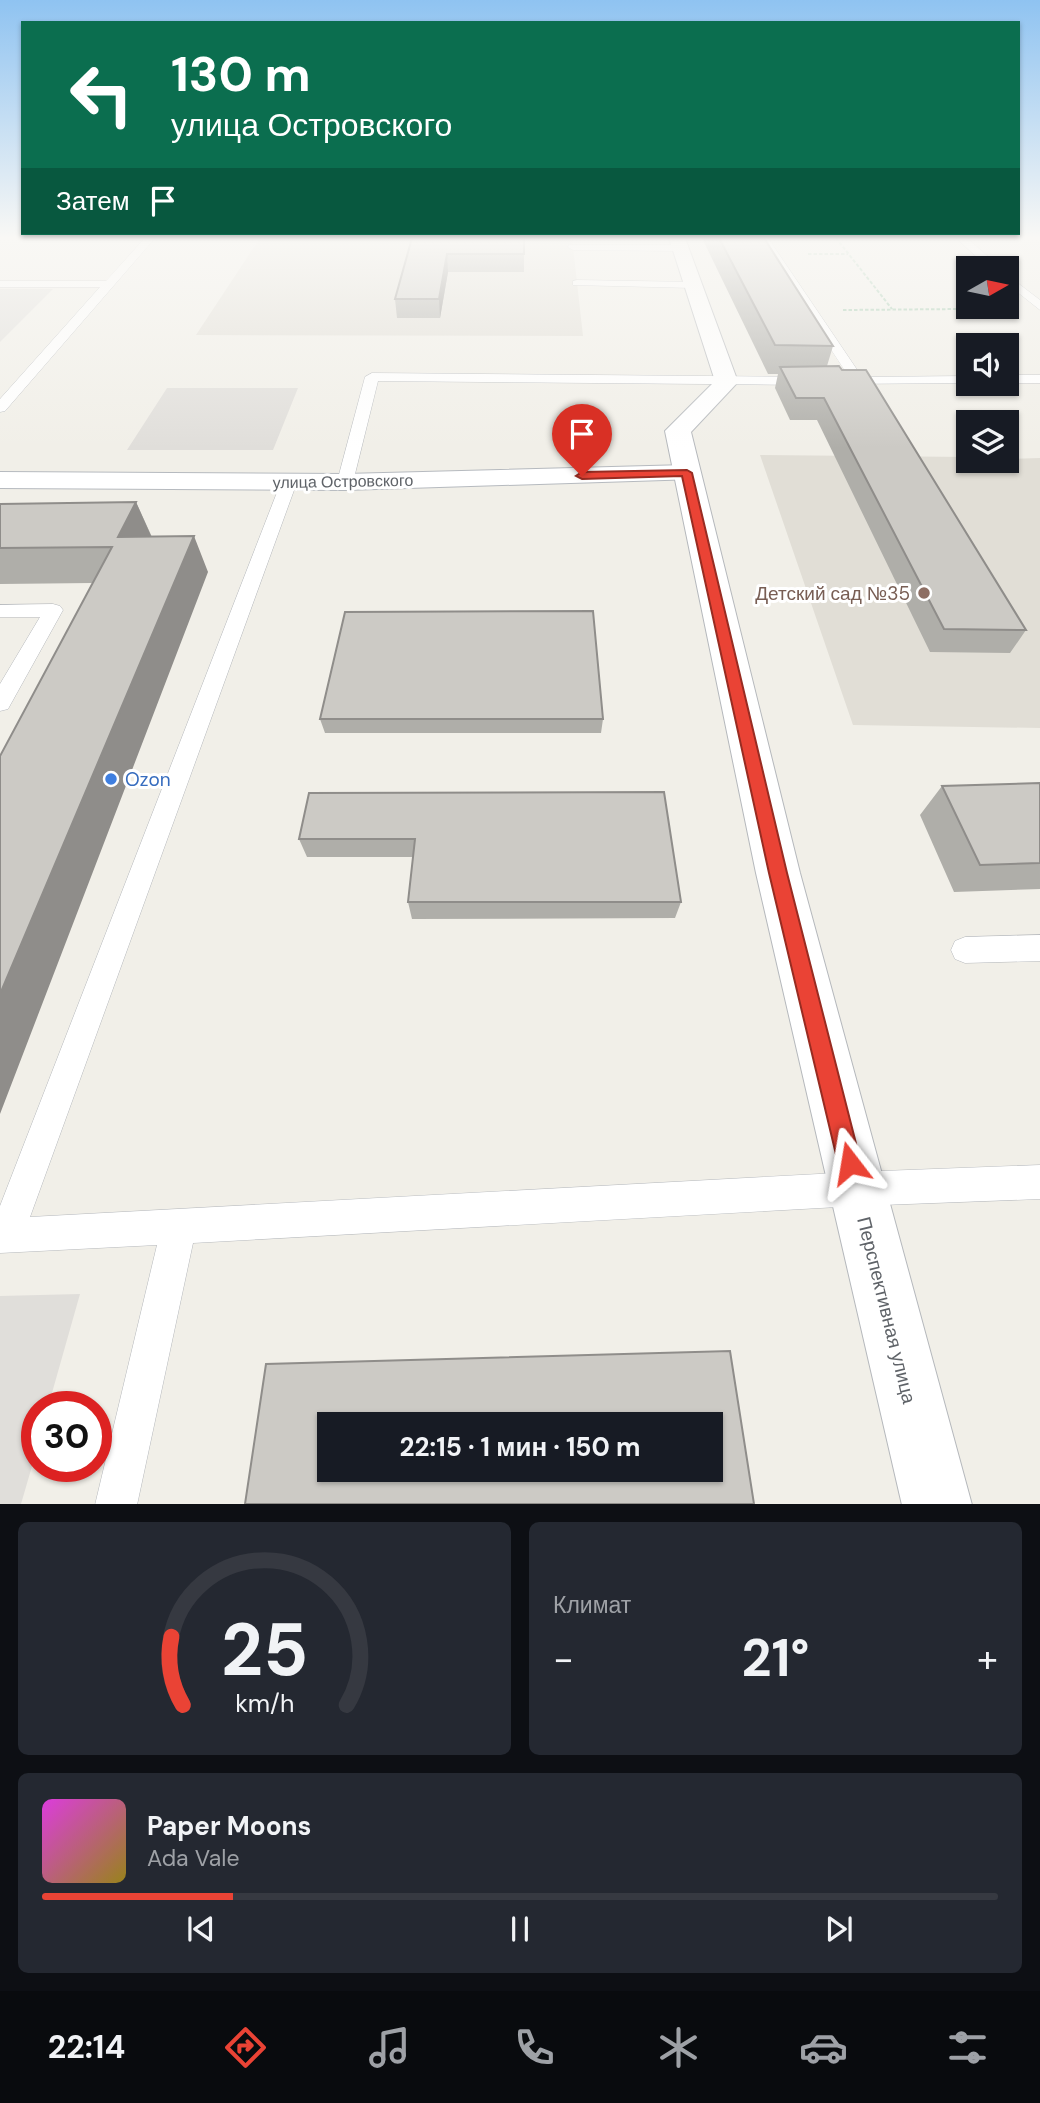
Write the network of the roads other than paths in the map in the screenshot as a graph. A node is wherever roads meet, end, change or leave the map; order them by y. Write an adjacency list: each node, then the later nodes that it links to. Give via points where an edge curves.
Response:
1 (89, 308): 9 (lane)
2 (701, 308): 8 (street)
3 (810, 308): 7 (lane)
4 (1019, 379): 5 (lane)
5 (1040, 379)
6 (956, 380): 7 (lane)
7 (858, 381): 8 (lane)
8 (727, 382): 10 (street, Перспективная улица, via 678,431); 13 (lane, via 372,377)
9 (0, 408)
10 (687, 473): 13 (street, улица Островского); 19 (street, Перспективная улица)
11 (0, 480): 12 (street, улица Островского)
12 (289, 482): 13 (street, улица Островского); 21 (lane)
13 (345, 482)
14 (0, 611): 15 (lane, via 53,610)
15 (0, 703)
16 (1040, 948): 17 (lane)
17 (965, 950)
18 (1040, 1182): 19 (lane)
19 (856, 1189): 20 (lane); 23 (street, Перспективная улица)
20 (179, 1226): 21 (lane); 22 (lane)
21 (3, 1236)
22 (116, 1504)
23 (937, 1504)

